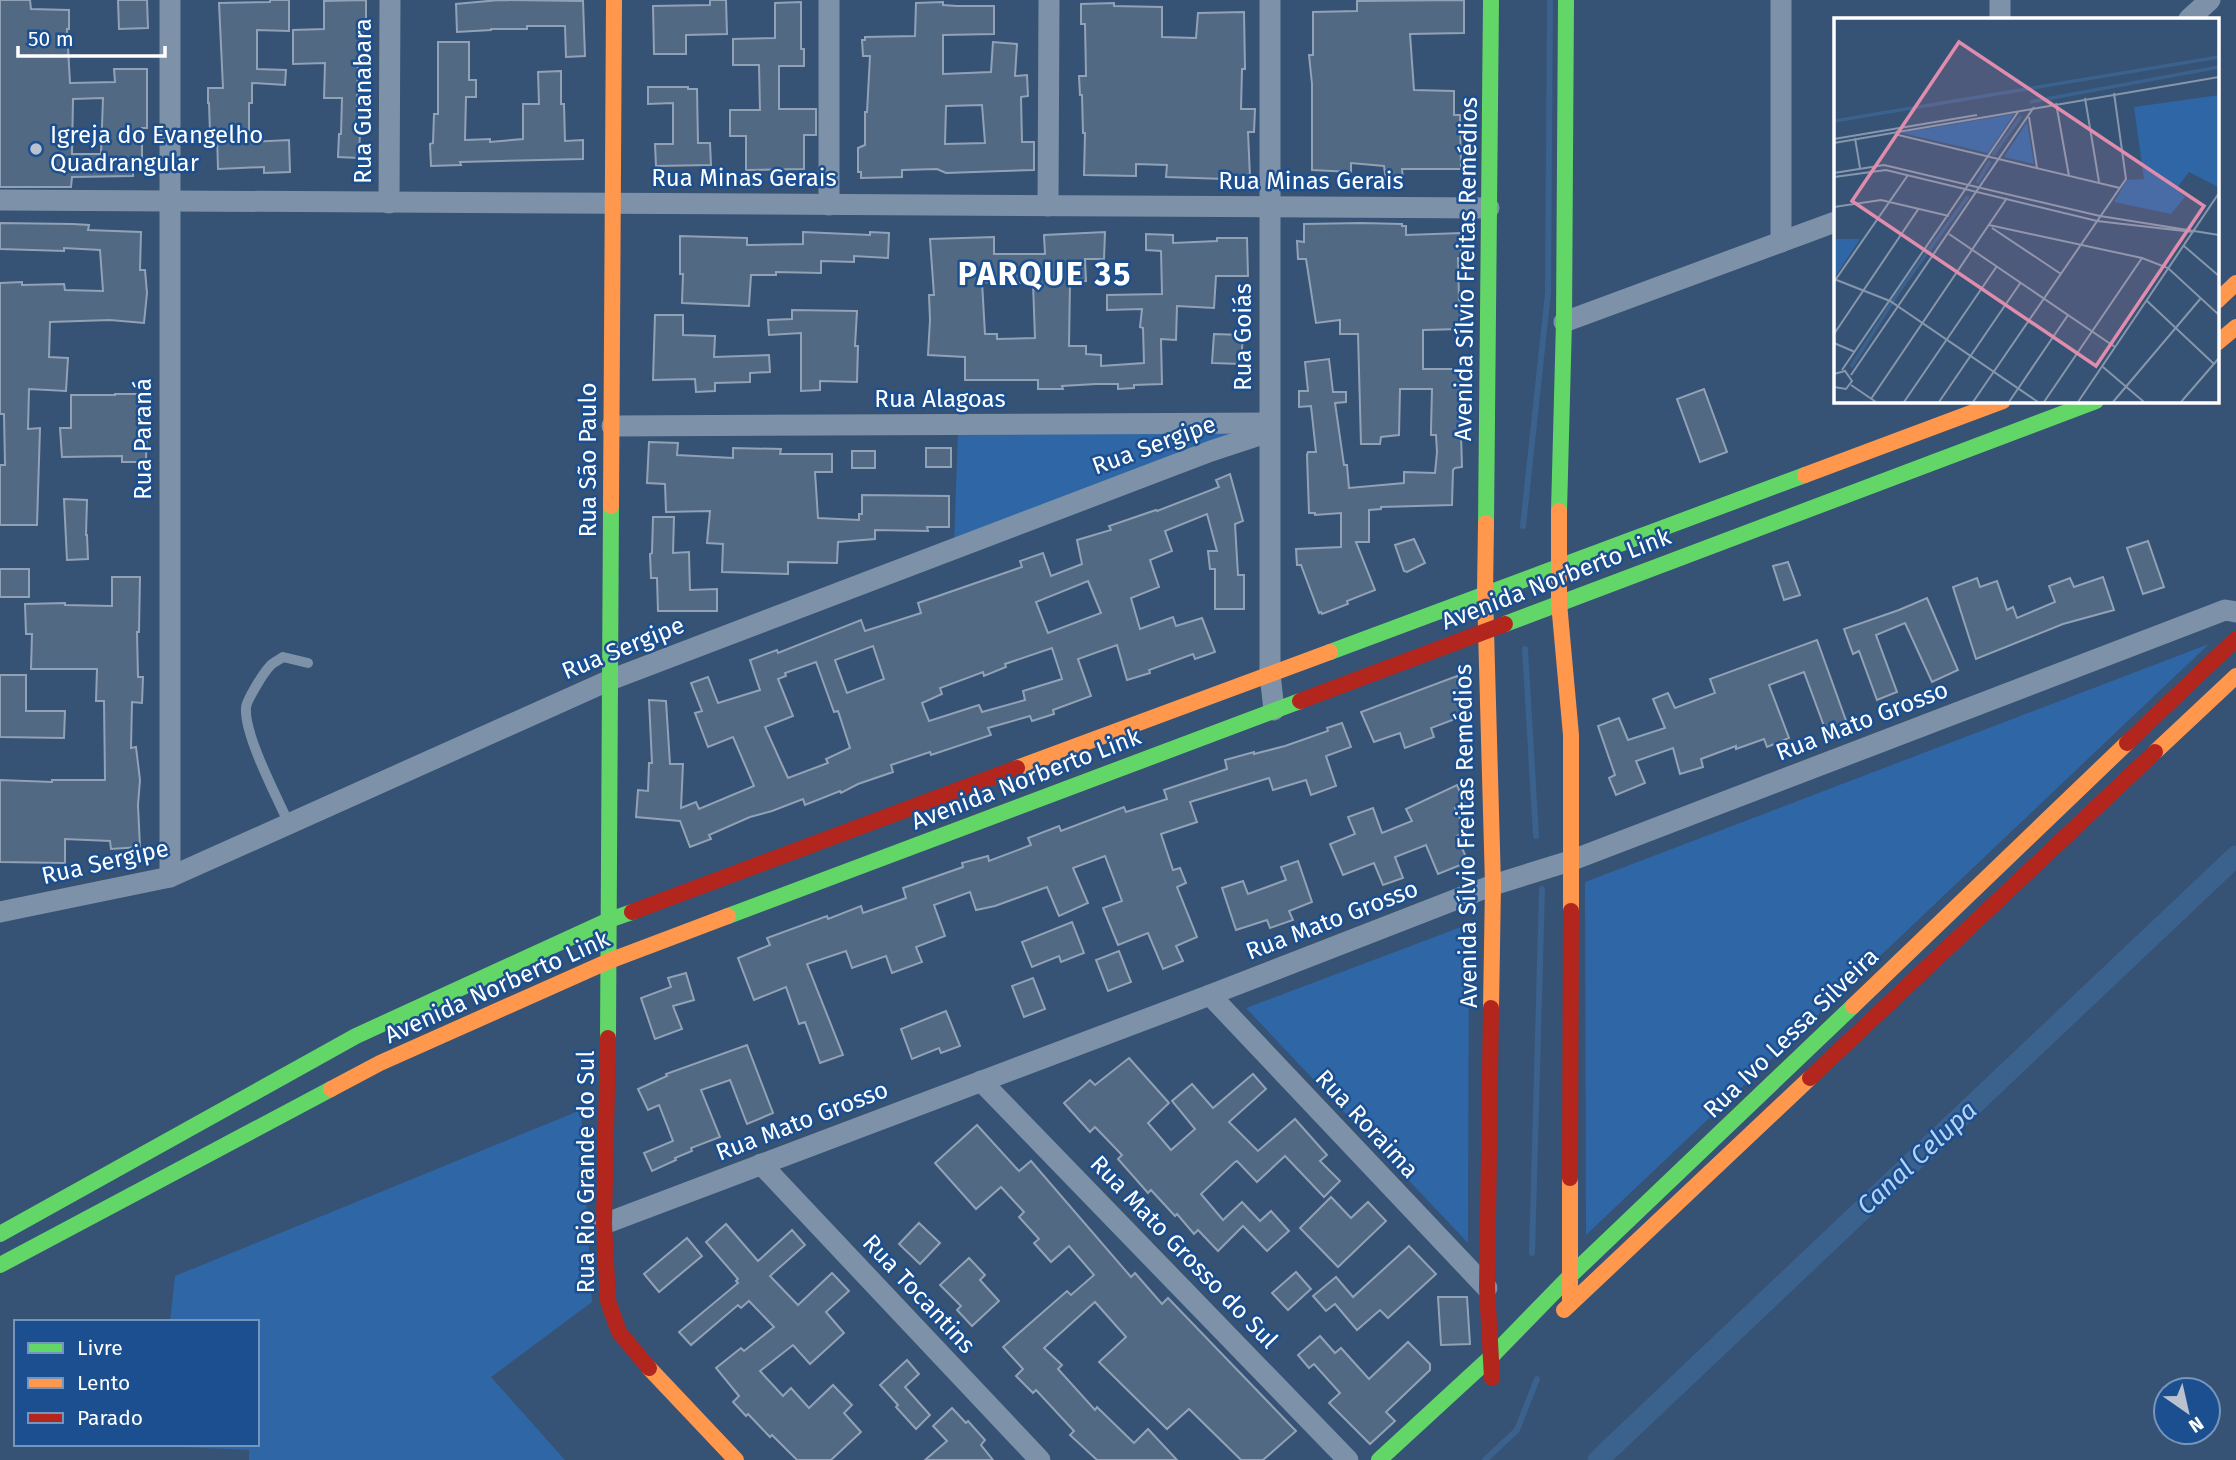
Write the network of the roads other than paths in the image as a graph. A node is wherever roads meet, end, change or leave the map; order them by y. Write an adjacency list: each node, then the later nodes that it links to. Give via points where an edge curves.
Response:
1 (170, 0): 15 (street, Rua Paraná)
2 (390, 0): 16 (street, Rua Guanabara)
3 (614, 0): 17 (street, Rua São Paulo)
4 (829, 0): 18 (street)
5 (1049, 0): 19 (street)
6 (1270, 0): 20 (street, Rua Goiás)
7 (1491, 0): 21 (street, Avenida Sílvio Freitas Remédios)
8 (1566, 0): 26 (street)
9 (1781, 0): 23 (street)
10 (2000, 0): 12 (street)
11 (2210, 0): 13 (street)
12 (2000, 18)
13 (2190, 18)
14 (0, 200): 15 (street, Rua Minas Gerais)
15 (169, 201): 16 (street, Rua Minas Gerais); 47 (street, Rua Paraná)
16 (389, 202): 17 (street, Rua Minas Gerais)
17 (612, 204): 18 (street, Rua Minas Gerais); 31 (street, Rua São Paulo)
18 (829, 205): 19 (street, Rua Minas Gerais)
19 (1048, 206): 20 (street, Rua Minas Gerais)
20 (1269, 207): 21 (street, Rua Minas Gerais); 32 (street, Rua Goiás)
21 (1489, 208): 34 (street, Avenida Sílvio Freitas Remédios)
22 (1834, 222): 23 (street)
23 (1781, 242): 26 (street)
24 (2236, 283): 25 (street)
25 (2218, 300)
26 (1564, 322): 33 (street)
27 (2236, 327): 28 (street)
28 (2218, 342)
29 (1998, 402): 33 (street, Avenida Norberto Link)
30 (2093, 402): 35 (street, Avenida Norberto Link)
31 (612, 426): 32 (street, Rua Alagoas); 42 (street, Rua São Paulo)
32 (1269, 428): 40 (street, Rua Goiás); 42 (street, Rua Sergipe)
33 (1558, 566): 34 (street, Avenida Norberto Link); 35 (street)
34 (1485, 593): 37 (street, Avenida Sílvio Freitas Remédios); 40 (street, Avenida Norberto Link)
35 (1559, 603): 37 (street, Avenida Norberto Link); 46 (street, via 1571,735)
36 (2236, 612): 46 (street, Rua Mato Grosso, via 2225,610)
37 (1487, 630): 43 (street, Avenida Norberto Link); 48 (street, Avenida Sílvio Freitas Remédios)
38 (2236, 639): 61 (street, Rua Ivo Lessa Silveira)
39 (308, 663): 45 (lane, via 283,657 276,661 246,705 247,722)
40 (1269, 674): 43 (street, Rua Goiás); 44 (street, Avenida Norberto Link)
41 (2236, 676): 63 (street, Rua Ivo Lessa Silveira)
42 (610, 680): 45 (street, Rua Sergipe); 50 (street, Rua São Paulo)
43 (1274, 710): 44 (street, Avenida Norberto Link)
44 (959, 809): 50 (street, Avenida Norberto Link); 51 (street, Avenida Norberto Link)
45 (289, 824): 47 (street, Rua Sergipe)
46 (1570, 861): 48 (street, Rua Mato Grosso); 61 (street)
47 (170, 877): 49 (street, Rua Sergipe)
48 (1493, 885): 53 (street, Rua Mato Grosso); 62 (street, Avenida Sílvio Freitas Remédios)
49 (0, 912)
50 (609, 920): 51 (street, Rua Rio Grande do Sul); 52 (street, Avenida Norberto Link)
51 (609, 961): 52 (street, Avenida Norberto Link); 58 (street, Rua Rio Grande do Sul)
52 (506, 988): 55 (street, Avenida Norberto Link, via 356,1036); 56 (street, Avenida Norberto Link, via 380,1063)
53 (1210, 995): 54 (street, Rua Mato Grosso); 62 (street, Rua Roraima)
54 (981, 1082): 57 (street, Rua Mato Grosso); 69 (street, Rua Mato Grosso do Sul)
55 (190, 1128): 56 (street); 59 (street, Avenida Norberto Link)
56 (206, 1155): 60 (street, Avenida Norberto Link)
57 (761, 1164): 58 (street, Rua Mato Grosso); 68 (street, Rua Tocantins)
58 (604, 1224): 67 (street, Rua Rio Grande do Sul, via 608,1301 619,1332)
59 (0, 1234)
60 (0, 1265)
61 (1569, 1277): 63 (street); 65 (street, Rua Ivo Lessa Silveira)
62 (1487, 1288): 65 (street, Avenida Sílvio Freitas Remédios)
63 (1570, 1304): 64 (street, Rua Ivo Lessa Silveira)
64 (1551, 1322)
65 (1491, 1357): 66 (street, Avenida Sílvio Freitas Remédios, via 1488,1382); 70 (street, Rua Ivo Lessa Silveira)
66 (1512, 1359)
67 (736, 1460)
68 (1040, 1460)
69 (1348, 1460)
70 (1378, 1460)

